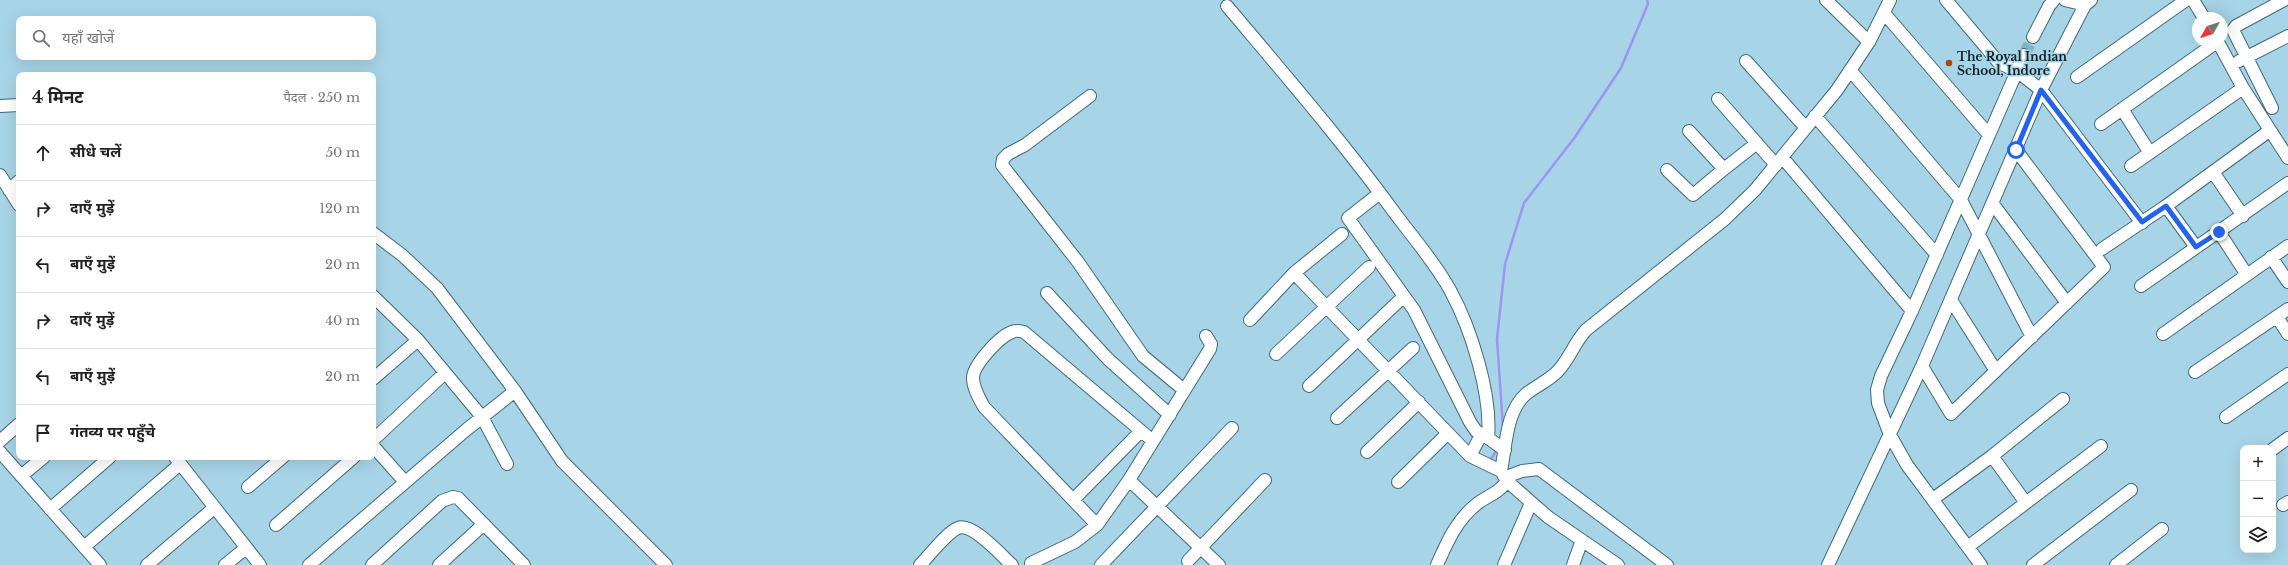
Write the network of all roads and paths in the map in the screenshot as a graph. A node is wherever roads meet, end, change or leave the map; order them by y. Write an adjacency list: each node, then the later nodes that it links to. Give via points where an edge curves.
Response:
1 (1826, 0): 15 (street)
2 (1890, 0): 12 (street)
3 (1946, 0): 23 (street, via 1999,63)
4 (2054, 0): 14 (street)
5 (2065, 0): 9 (street)
6 (2186, 0): 24 (street)
7 (2194, 0): 11 (street)
8 (2284, 0): 19 (street, via 2234,29 2233,33)
9 (2088, 2): 26 (street)
10 (1227, 6): 52 (street, via 1309,103)
11 (2201, 12)
12 (1884, 13): 15 (street); 38 (street)
13 (2288, 36): 19 (street)
14 (2033, 37)
15 (1869, 42): 22 (street)
16 (2208, 48): 32 (street)
17 (2221, 48): 21 (street)
18 (2024, 55): 23 (street)
19 (2246, 57): 21 (street); 31 (street)
20 (1746, 61): 35 (street)
21 (2231, 65): 25 (street)
22 (1850, 70): 33 (street); 54 (street)
23 (2017, 71): 26 (street); 38 (street)
24 (2077, 78)
25 (2243, 88): 37 (street); 41 (street)
26 (2041, 90): 40 (street); 58 (street)
27 (1090, 96): 99 (street, via 1025,145 1008,154 1002,165 1004,171 1078,262 1143,356)
28 (1718, 100): 39 (street)
29 (16, 105): 30 (street)
30 (0, 106)
31 (2272, 108)
32 (2122, 109): 34 (street); 41 (street)
33 (1815, 116): 35 (street); 66 (street)
34 (2101, 124)
35 (1806, 128): 43 (street)
36 (1689, 131): 45 (street)
37 (2270, 131): 42 (street); 47 (street)
38 (1989, 135): 54 (street)
39 (1757, 143): 43 (street); 45 (street)
40 (2016, 150): 55 (street); 77 (street, via 2104,267)
41 (2150, 153): 44 (street)
42 (2288, 158)
43 (1779, 161): 80 (street); 116 (street, via 1755,190 1725,219 1586,330 1576,340 1564,364 1555,374 1527,393 1515,407)
44 (2131, 166)
45 (1724, 169): 46 (street, via 1693,195)
46 (1667, 170)
47 (2213, 172): 56 (street); 57 (street)
48 (0, 175): 51 (street)
49 (2288, 183): 57 (street)
50 (16, 184): 51 (street)
51 (9, 190): 53 (street)
52 (1380, 193): 116 (street, via 1450,290 1470,336 1486,394); 116 (street, via 1348,218 1414,310 1470,422)
53 (16, 200)
54 (1961, 200): 62 (street); 66 (street)
55 (1993, 204): 62 (street); 77 (street)
56 (2166, 206): 58 (street); 64 (street)
57 (2243, 216): 59 (street)
58 (2142, 222): 65 (street)
59 (2219, 232): 64 (street); 70 (street)
60 (1342, 234): 69 (street)
61 (376, 235): 100 (street, via 402,255 437,288)
62 (1979, 237): 75 (street); 86 (street)
63 (2288, 246): 67 (street)
64 (2196, 247): 72 (street)
65 (2102, 249)
66 (1937, 255): 80 (street)
67 (2271, 258): 70 (street); 71 (street)
68 (1369, 267): 78 (street)
69 (1294, 273): 78 (street); 82 (street)
70 (2247, 275): 83 (street)
71 (2288, 282)
72 (2140, 286)
73 (1047, 293): 103 (street, via 1108,359)
74 (1400, 300): 88 (street)
75 (1951, 300): 91 (street); 93 (street)
76 (376, 303): 87 (street)
77 (2067, 303): 86 (street)
78 (1327, 307): 88 (street); 90 (street)
79 (2288, 309): 81 (street)
80 (1912, 311): 111 (street, via 1881,376 1877,390 1878,403)
81 (2277, 317): 84 (street); 94 (street)
82 (1250, 320)
83 (2163, 334)
84 (2288, 334)
85 (1206, 336): 99 (street, via 1211,344 1210,349)
86 (2032, 337): 93 (street)
87 (418, 340): 95 (street); 97 (street)
88 (1359, 340): 92 (street); 98 (street)
89 (1413, 348): 92 (street)
90 (1276, 354)
91 (1922, 366): 93 (street, via 1952,414); 111 (street)
92 (1388, 370): 102 (street); 106 (street)
93 (1996, 371)
94 (2195, 372)
95 (445, 373): 105 (street); 112 (street)
96 (2288, 374): 104 (street)
97 (376, 376)
98 (1309, 386)
99 (1184, 390): 103 (street)
100 (515, 391): 105 (street); 164 (street, via 562,461)
101 (2063, 399): 122 (street)
102 (1419, 402): 110 (street); 121 (street)
103 (1170, 415): 115 (street)
104 (2226, 416)
105 (482, 418): 129 (street); 134 (street)
106 (1337, 418)
107 (16, 427): 114 (street)
108 (1232, 428): 142 (street)
109 (1142, 431): 115 (street); 139 (street); 139 (street, via 1024,332 1013,331 1001,337 975,369 973,378 976,392 984,407)
110 (1448, 433): 123 (street); 135 (street)
111 (1890, 436): 138 (street, via 1907,465); 174 (street)
112 (376, 437)
113 (2288, 438): 118 (street)
114 (0, 441)
115 (1153, 441): 132 (street)
116 (1494, 443): 123 (street); 130 (street)
117 (2101, 446): 141 (street)
118 (2276, 447)
119 (376, 449): 134 (street)
120 (0, 452): 131 (street)
121 (1367, 452)
122 (1992, 456): 138 (street); 141 (street)
123 (1474, 459): 130 (street)
124 (40, 460): 131 (street)
125 (107, 460): 144 (street)
126 (280, 460): 136 (street)
127 (351, 460): 146 (street)
128 (177, 461): 143 (street); 151 (street)
129 (506, 464)
130 (1501, 474): 140 (street); 169 (street, via 1501,491 1478,503 1461,519 1449,537); 173 (street, via 1539,469)
131 (21, 476): 144 (street)
132 (1129, 480): 142 (street); 147 (street)
133 (1265, 480): 153 (street)
134 (405, 482): 161 (street)
135 (1398, 482)
136 (248, 487)
137 (2131, 490): 176 (street)
138 (1933, 498): 150 (street)
139 (1073, 500): 147 (street)
140 (1530, 503): 149 (street); 170 (street)
141 (2026, 503): 150 (street)
142 (1158, 505): 153 (street); 167 (street)
143 (214, 508): 152 (street); 158 (street)
144 (50, 509): 151 (street)
145 (484, 524): 155 (street); 162 (street, via 458,498 442,501); 163 (street)
146 (276, 525)
147 (1097, 525): 156 (street, via 1075,542)
148 (2162, 529): 177 (street)
149 (1582, 540): 171 (street); 172 (street)
150 (1969, 546): 175 (street)
151 (84, 547): 157 (street)
152 (246, 548): 159 (street); 160 (street)
153 (1201, 548): 154 (street); 168 (street)
154 (1188, 561)
155 (517, 563)
156 (1030, 564)
157 (100, 565)
158 (147, 565)
159 (225, 565)
160 (260, 565)
161 (309, 565)
162 (372, 565)
163 (439, 565)
164 (666, 565)
165 (920, 565): 166 (street, via 951,532 965,527 976,532)
166 (1012, 565)
167 (1101, 565)
168 (1219, 565)
169 (1437, 565)
170 (1504, 565)
171 (1572, 565)
172 (1618, 565)
173 (1668, 565)
174 (1828, 565)
175 (1981, 565)
176 (2033, 565)
177 (2116, 565)

